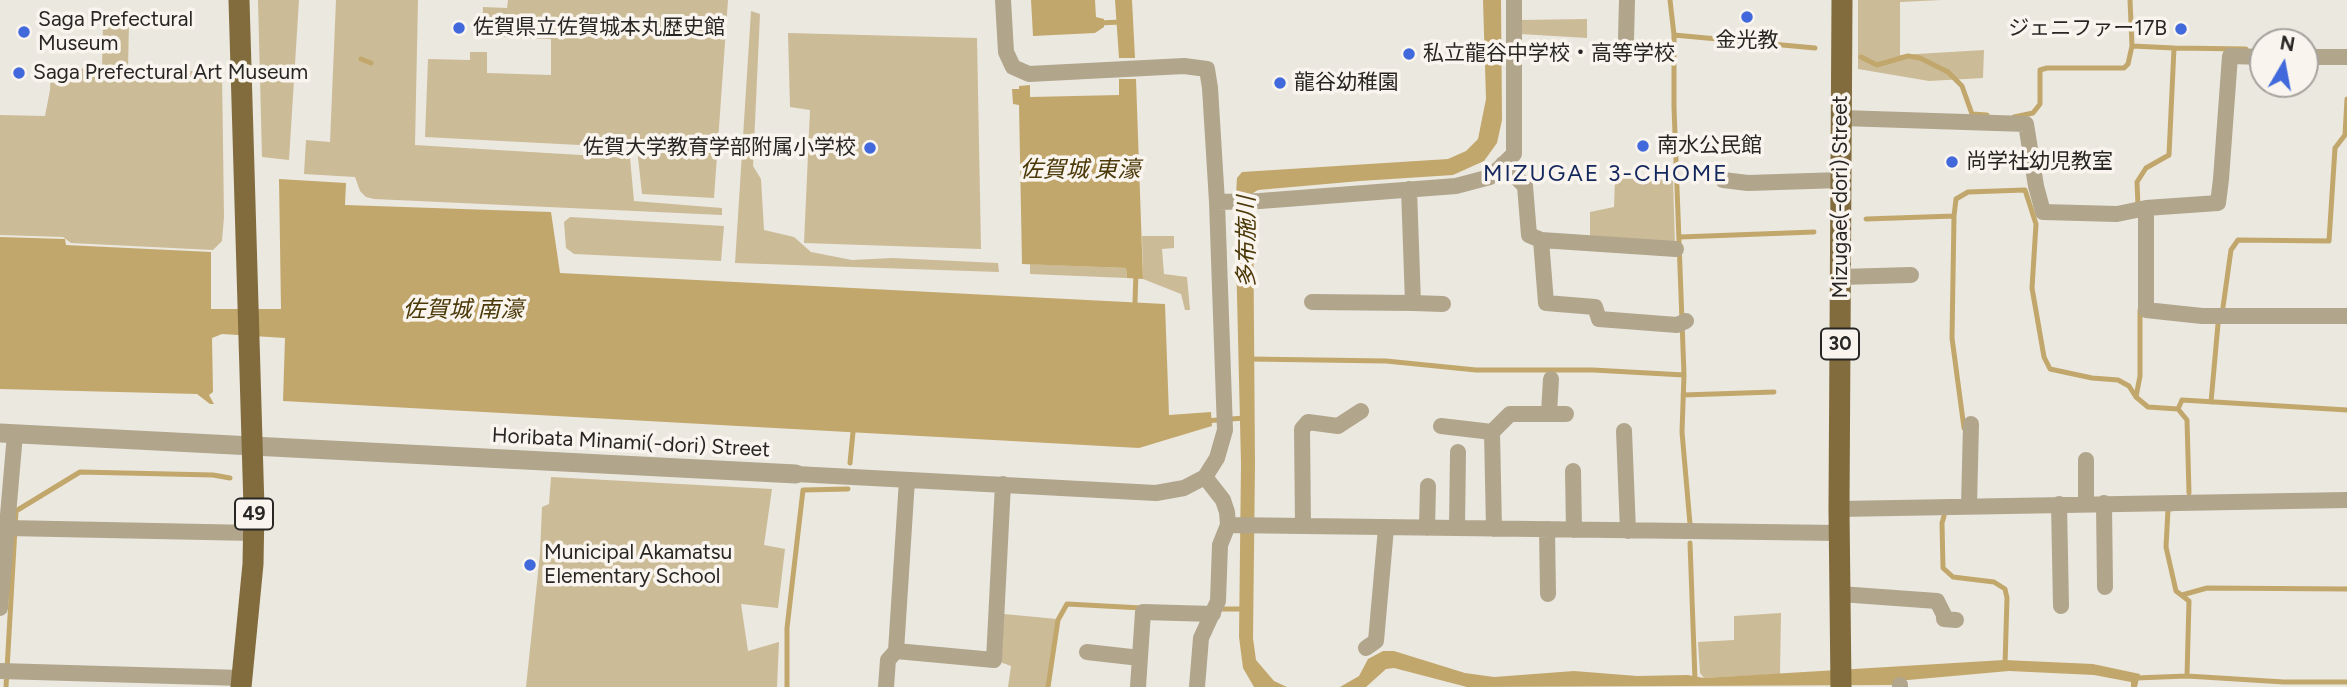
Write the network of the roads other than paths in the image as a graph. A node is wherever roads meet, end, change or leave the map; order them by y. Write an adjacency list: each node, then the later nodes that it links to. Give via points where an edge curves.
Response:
1 (239, 0): 35 (main road, 49)
2 (1003, 0): 15 (street, via 1006,52 1013,67 1029,74 1184,66 1207,69)
3 (1514, 0): 11 (street, via 1514,154)
4 (1627, 0): 6 (street)
5 (1842, 0): 10 (main road, Mizugae(-dori) Street / 30)
6 (1626, 38)
7 (2249, 57): 16 (street, via 2230,56 2218,203)
8 (2319, 57): 9 (street)
9 (2347, 57)
10 (1842, 118): 13 (main road, Mizugae(-dori) Street / 30); 16 (street, via 2026,124 2043,212 2117,214)
11 (1503, 164): 14 (street, via 1490,177 1456,186); 17 (street, via 1525,186 1529,235)
12 (1723, 180): 13 (street)
13 (1841, 180): 20 (main road, Mizugae(-dori) Street / 30)
14 (1409, 189): 15 (street); 22 (street)
15 (1217, 201): 40 (street, via 1225,430)
16 (2139, 210): 24 (street, via 2146,310 2202,316)
17 (1541, 240): 18 (street); 25 (street, via 1546,303 1595,307 1599,319)
18 (1675, 249)
19 (1911, 275): 20 (street)
20 (1841, 277): 49 (main road, Mizugae(-dori) Street / 30)
21 (1312, 302): 22 (street)
22 (1413, 303): 23 (street)
23 (1443, 304)
24 (2347, 316)
25 (1682, 323)
26 (1551, 379): 28 (street)
27 (1361, 411): 51 (street, via 1338,426 1308,422 1302,429)
28 (1549, 413): 29 (street); 33 (street, via 1510,414)
29 (1566, 414)
30 (1971, 424): 48 (street)
31 (1441, 426): 33 (street)
32 (1625, 431): 59 (street)
33 (1492, 432): 56 (street)
34 (8, 433): 35 (street, Horibata Minami(-dori) Street); 52 (street)
35 (253, 446): 39 (street, Horibata Minami(-dori) Street); 60 (main road, 49)
36 (1458, 452): 55 (street)
37 (2086, 460): 45 (street)
38 (1573, 471): 58 (street)
39 (796, 474): 41 (street, Horibata Minami(-dori) Street)
40 (1205, 477): 42 (street, Horibata Minami(-dori) Street, via 1184,488 1156,493); 50 (street, via 1223,500)
41 (906, 480): 42 (street, Horibata Minami(-dori) Street); 70 (street)
42 (1003, 484): 70 (street, via 994,660)
43 (1428, 486): 54 (street)
44 (2347, 500): 46 (street)
45 (2086, 503): 46 (street); 47 (street)
46 (2104, 503): 62 (street)
47 (2059, 504): 48 (street); 65 (street)
48 (1969, 506): 49 (street)
49 (1839, 509): 61 (main road, Mizugae(-dori) Street / 30)
50 (1233, 526): 51 (street); 66 (street, via 1220,545)
51 (1303, 526): 53 (street)
52 (14, 528): 60 (street); 67 (street)
53 (1386, 528): 54 (street); 69 (street, via 1376,641)
54 (1427, 528): 55 (street)
55 (1457, 528): 56 (street)
56 (1494, 529): 57 (street)
57 (1548, 529): 58 (street); 63 (street)
58 (1574, 530): 59 (street)
59 (1628, 530): 61 (street)
60 (254, 533): 74 (main road, 49)
61 (1839, 533): 64 (main road, Mizugae(-dori) Street / 30)
62 (2105, 587)
63 (1548, 594)
64 (1840, 594): 68 (street, via 1937,601 1944,619); 78 (main road, Mizugae(-dori) Street / 30)
65 (2061, 606)
66 (1215, 607): 72 (street, via 1143,612); 77 (street, via 1201,638)
67 (0, 608)
68 (1956, 620)
69 (1366, 648)
70 (895, 650): 75 (street, via 888,660)
71 (1087, 652): 72 (street)
72 (1140, 658): 76 (street)
73 (4, 671): 74 (street)
74 (241, 683)
75 (886, 687)
76 (1138, 687)
77 (1197, 687)
78 (1841, 687)

